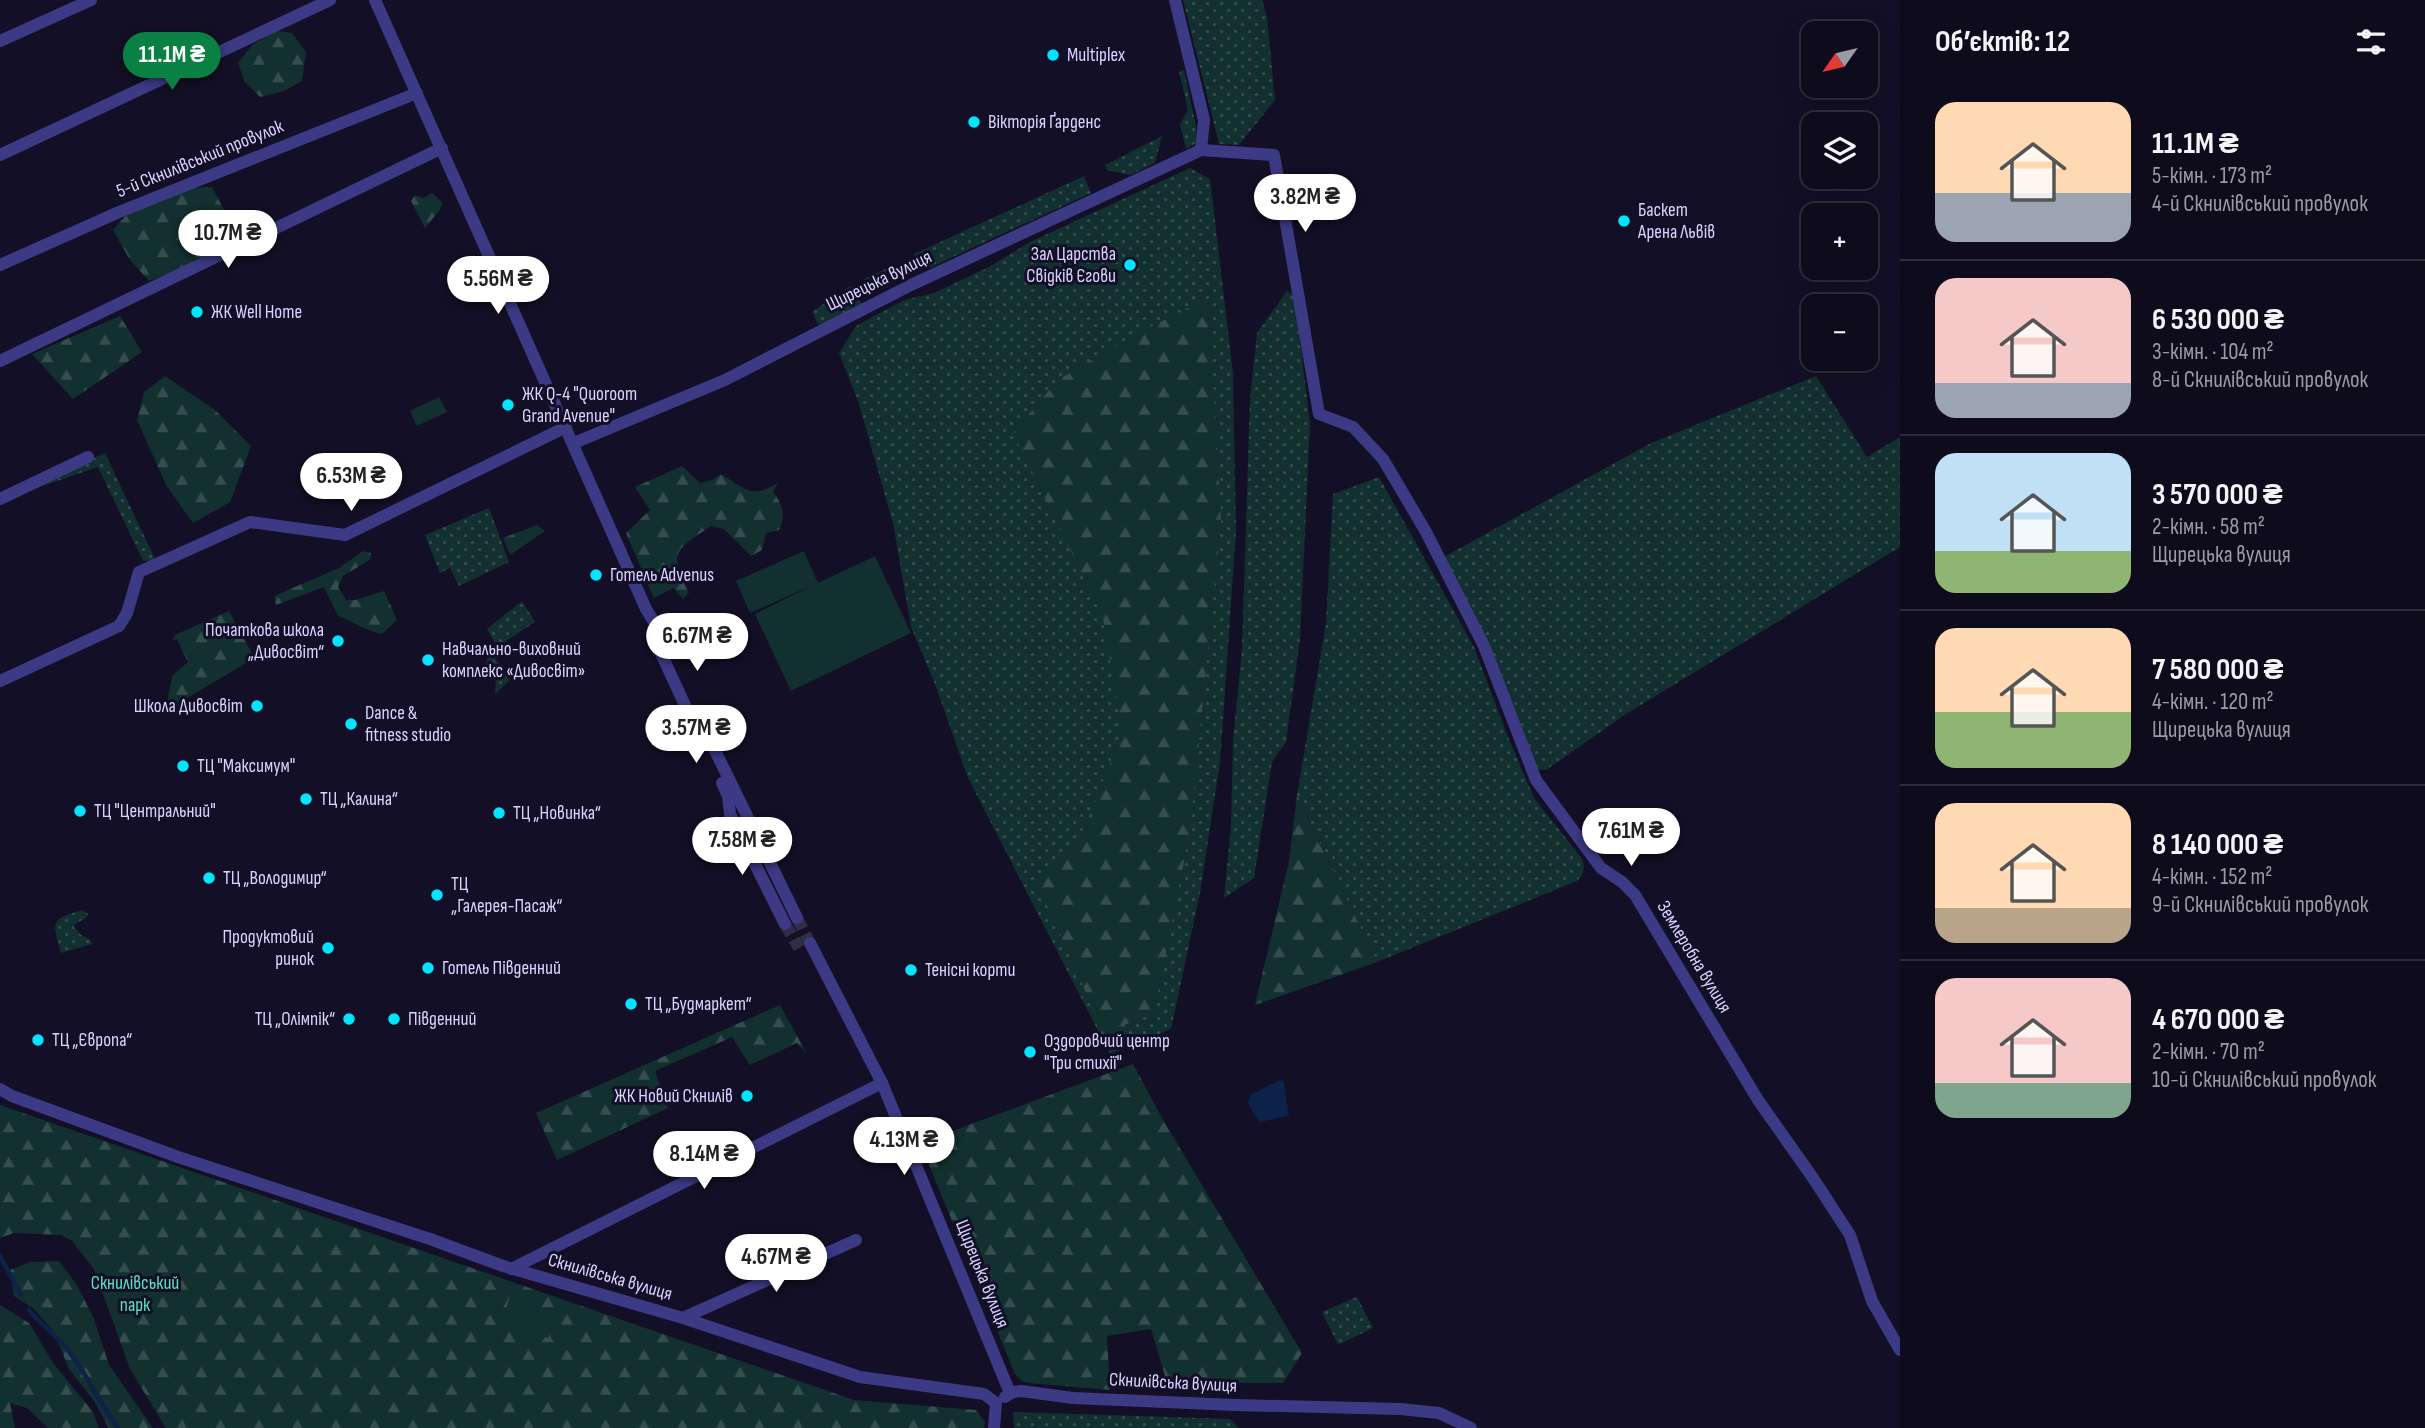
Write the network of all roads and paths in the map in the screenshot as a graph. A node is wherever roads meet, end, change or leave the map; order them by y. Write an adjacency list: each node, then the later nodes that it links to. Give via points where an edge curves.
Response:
1 (91, 0): 5 (street)
2 (330, 0): 9 (street)
3 (375, 0): 6 (street)
4 (1175, 0): 8 (street, via 1204,120)
5 (0, 41)
6 (417, 93): 7 (street); 10 (street, 5-й Скнилівський провулок, via 119,212)
7 (442, 149): 11 (street); 12 (street)
8 (1200, 150): 13 (street, Щирецька вулиця, via 911,285 725,380); 28 (street, Землеробна вулиця, via 1274,155 1320,414 1353,427 1383,459 1483,646 1536,780 1601,868 1635,895 1758,1100 1850,1235 1872,1301)
9 (0, 155)
10 (0, 265)
11 (0, 361)
12 (566, 427): 13 (street); 18 (street, via 345,535 250,522 139,572 119,626)
13 (574, 443): 16 (street)
14 (88, 457): 15 (street)
15 (0, 499)
16 (655, 631)
17 (663, 650): 19 (street)
18 (0, 681)
19 (693, 713)
20 (702, 733): 21 (street)
21 (791, 921)
22 (808, 948): 23 (street, Щирецька вулиця)
23 (881, 1083): 26 (street); 29 (street, Щирецька вулиця)
24 (0, 1089): 26 (street, Скнилівська вулиця, via 178,1157)
25 (856, 1240): 27 (street)
26 (511, 1269): 27 (street, Скнилівська вулиця)
27 (683, 1318): 30 (street, Скнилівська вулиця, via 860,1377 984,1394)
28 (1900, 1350)
29 (1010, 1393): 30 (street); 32 (street, Скнилівська вулиця, via 1400,1409 1438,1413)
30 (996, 1403): 31 (street)
31 (994, 1428)
32 (1471, 1428)

